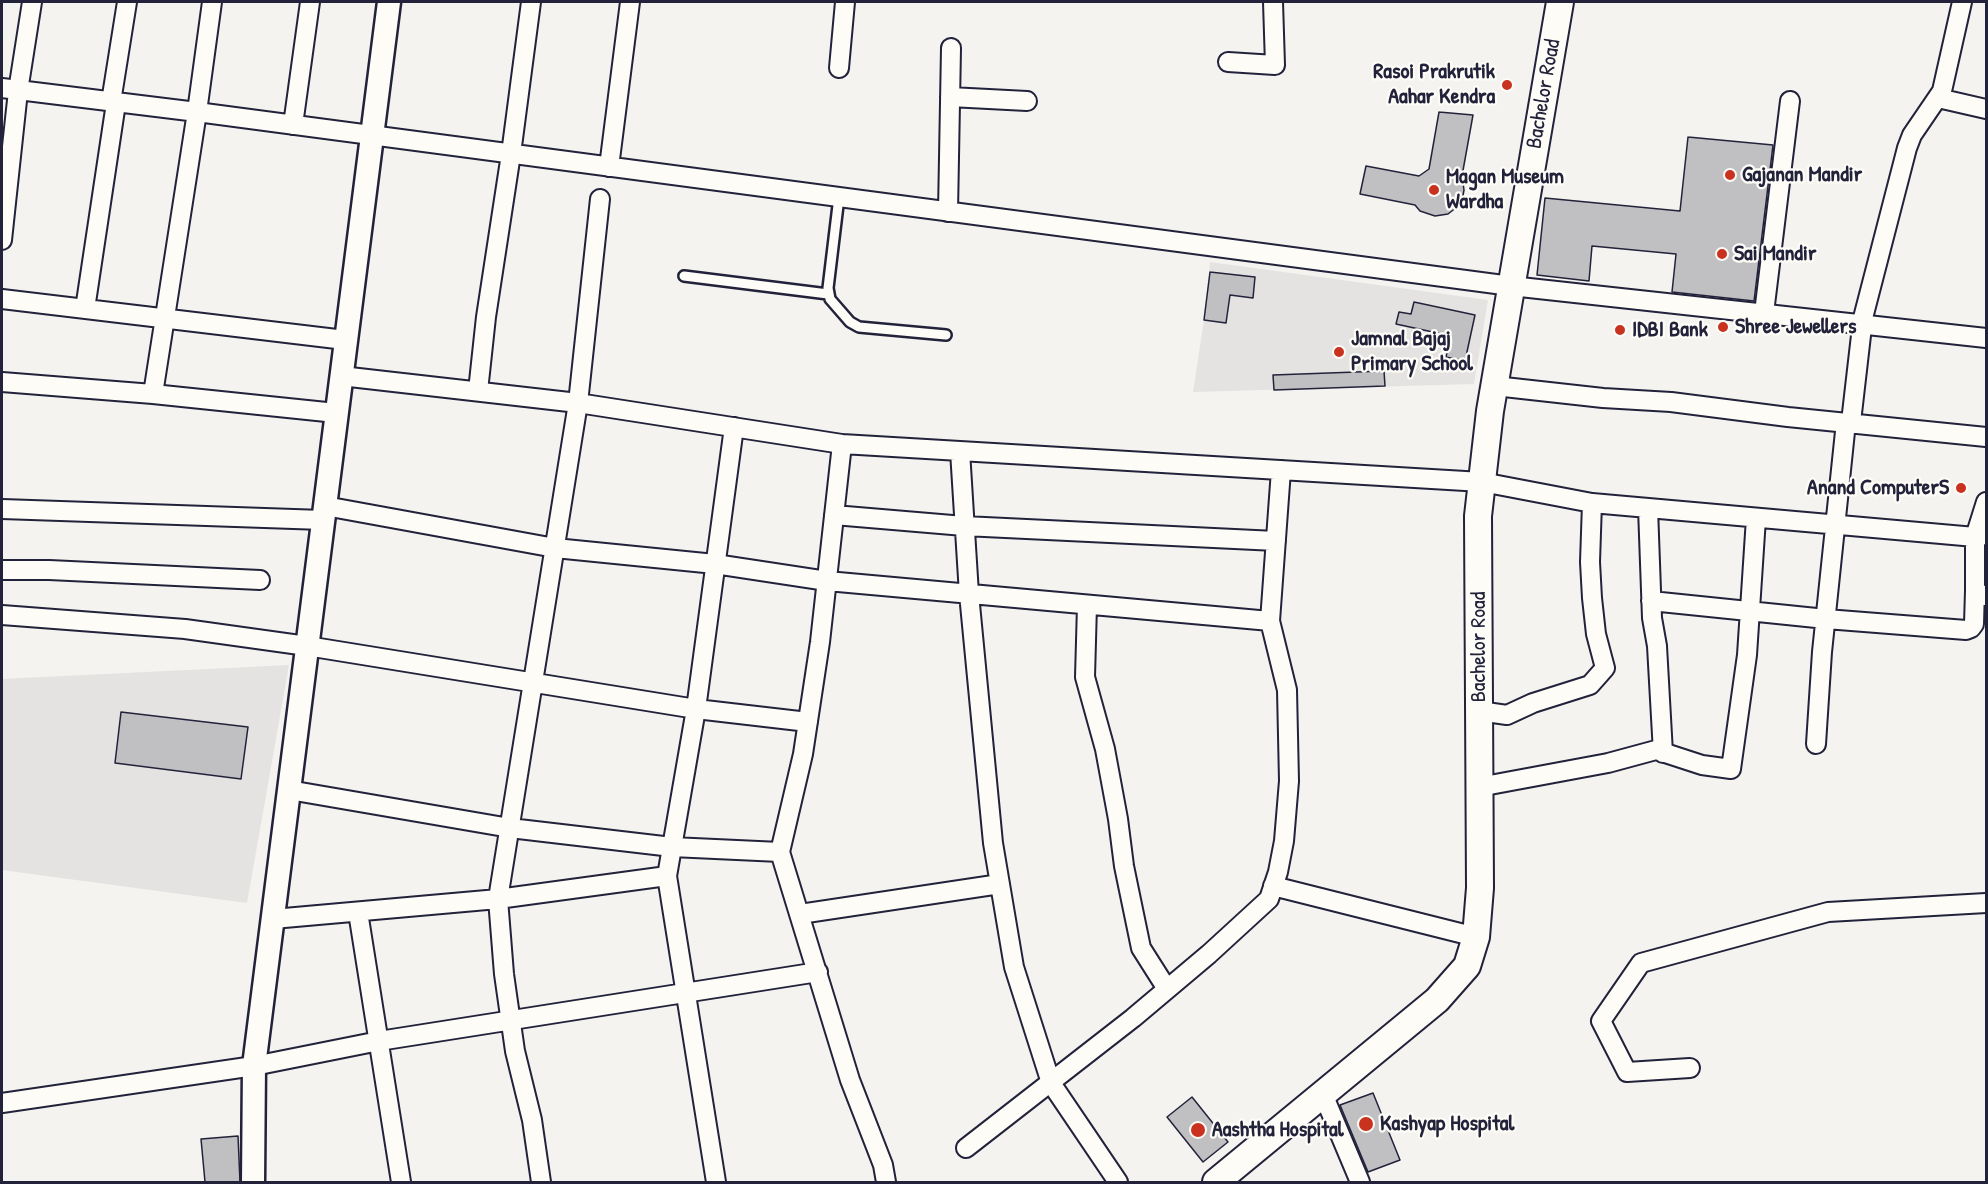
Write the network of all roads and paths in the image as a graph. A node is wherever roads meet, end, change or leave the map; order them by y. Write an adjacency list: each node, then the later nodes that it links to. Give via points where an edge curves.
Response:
1 (32, 2): 15 (street)
2 (127, 2): 20 (street)
3 (212, 2): 22 (street)
4 (310, 2): 23 (street)
5 (389, 2): 24 (street)
6 (531, 2): 25 (street)
7 (630, 2): 26 (street)
8 (844, 2): 14 (street)
9 (1273, 2): 13 (street, via 1275,65)
10 (1560, 2): 32 (main road, Bachelor Road)
11 (1962, 2): 17 (street)
12 (951, 48): 16 (street)
13 (1228, 62)
14 (839, 68)
15 (10, 90): 20 (street); 30 (street)
16 (950, 97): 18 (street); 29 (street)
17 (1938, 98): 21 (street); 38 (street, via 1909,140)
18 (1027, 101)
19 (1790, 101): 36 (street)
20 (114, 102): 22 (street); 35 (street)
21 (1986, 109)
22 (197, 112): 23 (street); 37 (street)
23 (293, 125): 24 (street)
24 (371, 135): 25 (street); 41 (street)
25 (511, 154): 26 (street); 45 (street)
26 (609, 167): 27 (street)
27 (839, 197): 29 (street); 33 (lane)
28 (600, 199): 47 (street)
29 (948, 212): 32 (street)
30 (2, 240)
31 (684, 276): 33 (lane)
32 (1511, 286): 36 (street); 44 (main road, Bachelor Road)
33 (828, 294): 39 (lane, via 854,325)
34 (2, 299): 35 (street)
35 (85, 309): 37 (street)
36 (1764, 314): 38 (street)
37 (165, 319): 41 (street); 46 (street)
38 (1862, 324): 40 (street); 49 (street)
39 (946, 335)
40 (1986, 338)
41 (345, 340): 42 (street)
42 (341, 376): 45 (street); 48 (street)
43 (2, 382): 46 (street)
44 (1495, 386): 49 (street); 55 (main road, Bachelor Road)
45 (478, 391): 47 (street)
46 (153, 394): 48 (street)
47 (578, 403): 50 (street); 67 (street)
48 (336, 413): 60 (street)
49 (1848, 422): 51 (street); 63 (street)
50 (734, 427): 52 (street); 68 (street)
51 (1986, 437)
52 (842, 444): 53 (street); 61 (street)
53 (960, 452): 54 (street); 64 (street)
54 (1281, 470): 55 (street); 66 (street)
55 (1482, 482): 57 (street); 83 (main road, Bachelor Road, via 1478,516)
56 (1986, 502): 65 (street)
57 (1592, 503): 58 (street); 83 (street, via 1592,597 1605,668 1590,685 1507,715)
58 (1648, 508): 62 (street); 74 (street)
59 (2, 509): 60 (street)
60 (324, 513): 67 (street); 80 (street)
61 (834, 515): 64 (street); 71 (street)
62 (1756, 518): 63 (street); 76 (street)
63 (1834, 525): 65 (street); 78 (street)
64 (964, 526): 66 (street); 72 (street)
65 (1980, 536): 73 (street)
66 (1276, 541): 79 (street)
67 (555, 548): 68 (street); 81 (street)
68 (715, 564): 71 (street); 82 (street)
69 (2, 570): 70 (street)
70 (261, 580)
71 (827, 580): 72 (street); 84 (street)
72 (969, 594): 75 (street); 93 (street)
73 (1980, 594): 78 (street, via 1974,624 1966,630)
74 (1651, 601): 76 (street); 86 (street)
75 (1087, 605): 79 (street); 102 (street, via 1085,677 1105,749 1136,925 1141,948)
76 (1750, 611): 78 (street); 86 (street, via 1731,769)
77 (2, 615): 80 (street, via 185,630)
78 (1826, 619): 85 (street)
79 (1270, 621): 94 (street, via 1287,690 1289,781 1284,841)
80 (307, 646): 81 (street); 88 (street)
81 (533, 683): 82 (street); 89 (street)
82 (696, 709): 84 (street); 90 (street)
83 (1479, 711): 87 (main road, Bachelor Road)
84 (808, 722): 91 (street)
85 (1816, 744)
86 (1663, 753): 87 (street, via 1656,750)
87 (1479, 787): 100 (main road, Bachelor Road, via 1480,888)
88 (289, 790): 89 (street); 99 (street)
89 (510, 828): 90 (street); 95 (street)
90 (672, 847): 91 (street); 92 (street)
91 (780, 852): 98 (street)
92 (667, 876): 95 (street); 103 (street)
93 (1000, 884): 98 (street); 108 (street, via 1014,968)
94 (1274, 886): 100 (street); 102 (street, via 1269,899)
95 (498, 899): 97 (street); 104 (street)
96 (1986, 903): 107 (street, via 1828,912 1641,963 1601,1021 1627,1072)
97 (358, 912): 99 (street); 105 (street)
98 (800, 914): 101 (street)
99 (273, 919): 106 (street)
100 (1476, 937): 109 (main road, Bachelor Road, via 1467,966 1437,1000)
101 (818, 972): 103 (street); 116 (street)
102 (1167, 989): 108 (street)
103 (686, 993): 104 (street); 115 (street)
104 (511, 1020): 105 (street); 114 (street)
105 (378, 1041): 106 (street); 113 (street)
106 (254, 1066): 110 (street); 112 (street)
107 (1690, 1068)
108 (1050, 1083): 111 (street); 117 (street)
109 (1323, 1094): 118 (main road, Bachelor Road); 119 (street)
110 (2, 1103)
111 (966, 1148)
112 (253, 1182)
113 (401, 1182)
114 (541, 1182)
115 (716, 1182)
116 (886, 1182)
117 (1118, 1182)
118 (1216, 1182)
119 (1360, 1182)

